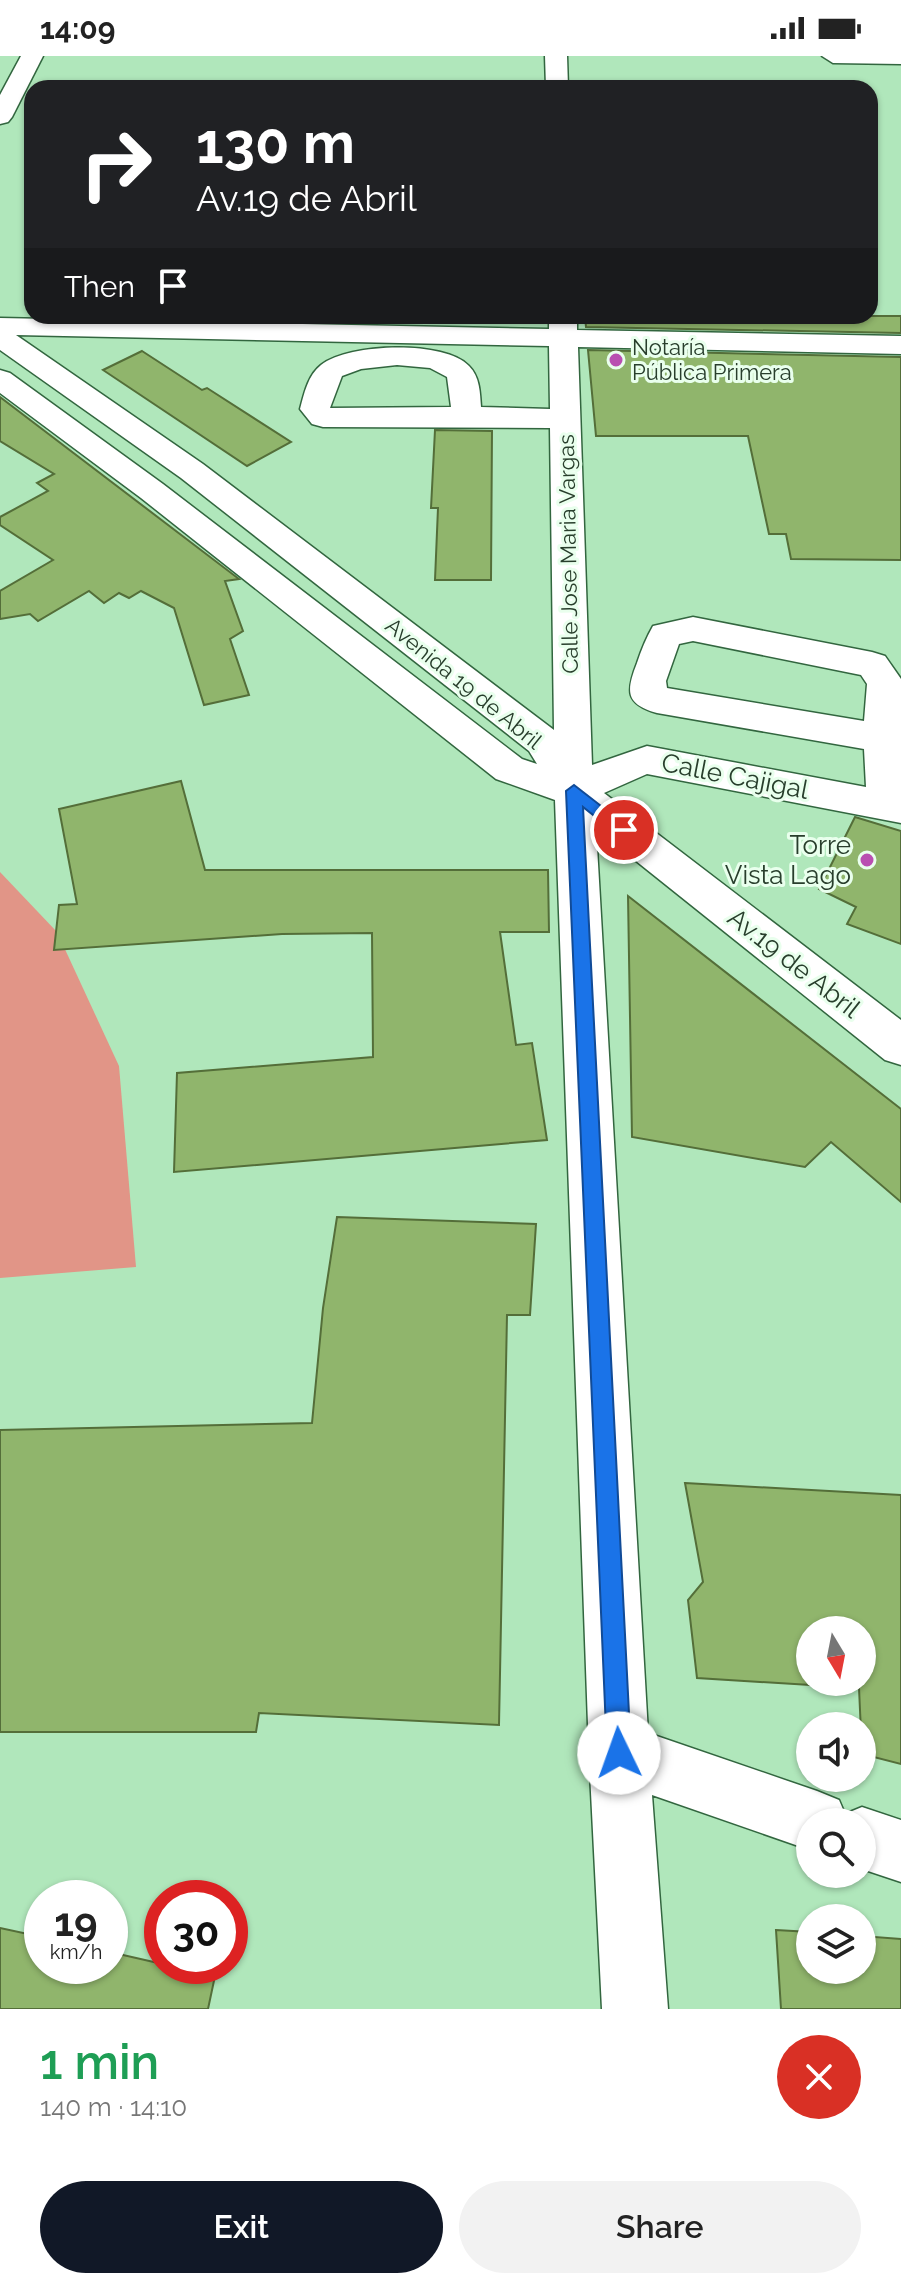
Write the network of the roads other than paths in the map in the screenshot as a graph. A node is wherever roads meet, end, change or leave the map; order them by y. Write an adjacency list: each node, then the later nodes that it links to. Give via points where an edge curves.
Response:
1 (32, 56): 6 (street)
2 (556, 56): 5 (street)
3 (833, 56): 4 (street)
4 (901, 57)
5 (557, 80)
6 (0, 117)
7 (104, 324): 9 (street)
8 (258, 324): 10 (street)
9 (0, 326)
10 (563, 327): 12 (street); 15 (street, Calle Jose Maria Vargas)
11 (0, 337): 17 (street, Avenida 19 de Abril, via 192,471 542,741)
12 (901, 345)
13 (0, 379): 17 (street, Avenida 19 de Abril, via 509,769)
14 (466, 415): 14 (street, via 459,371 416,357 353,360 333,369 315,409 323,418); 15 (street)
15 (565, 419): 17 (street, Calle Jose Maria Vargas)
16 (882, 738): 16 (street, via 885,684 872,665 693,629 665,635 648,681 647,693 657,700); 18 (street)
17 (574, 791): 18 (street, Calle Cajigal, via 647,760); 19 (street, Av.19 de Abril); 20 (street, Calle Jose Maria Vargas)
18 (894, 807)
19 (901, 1046)
20 (619, 1753): 21 (street); 24 (street, Calle Jose Maria Vargas)
21 (796, 1815)
22 (876, 1843): 23 (street)
23 (901, 1851)
24 (635, 2009)

